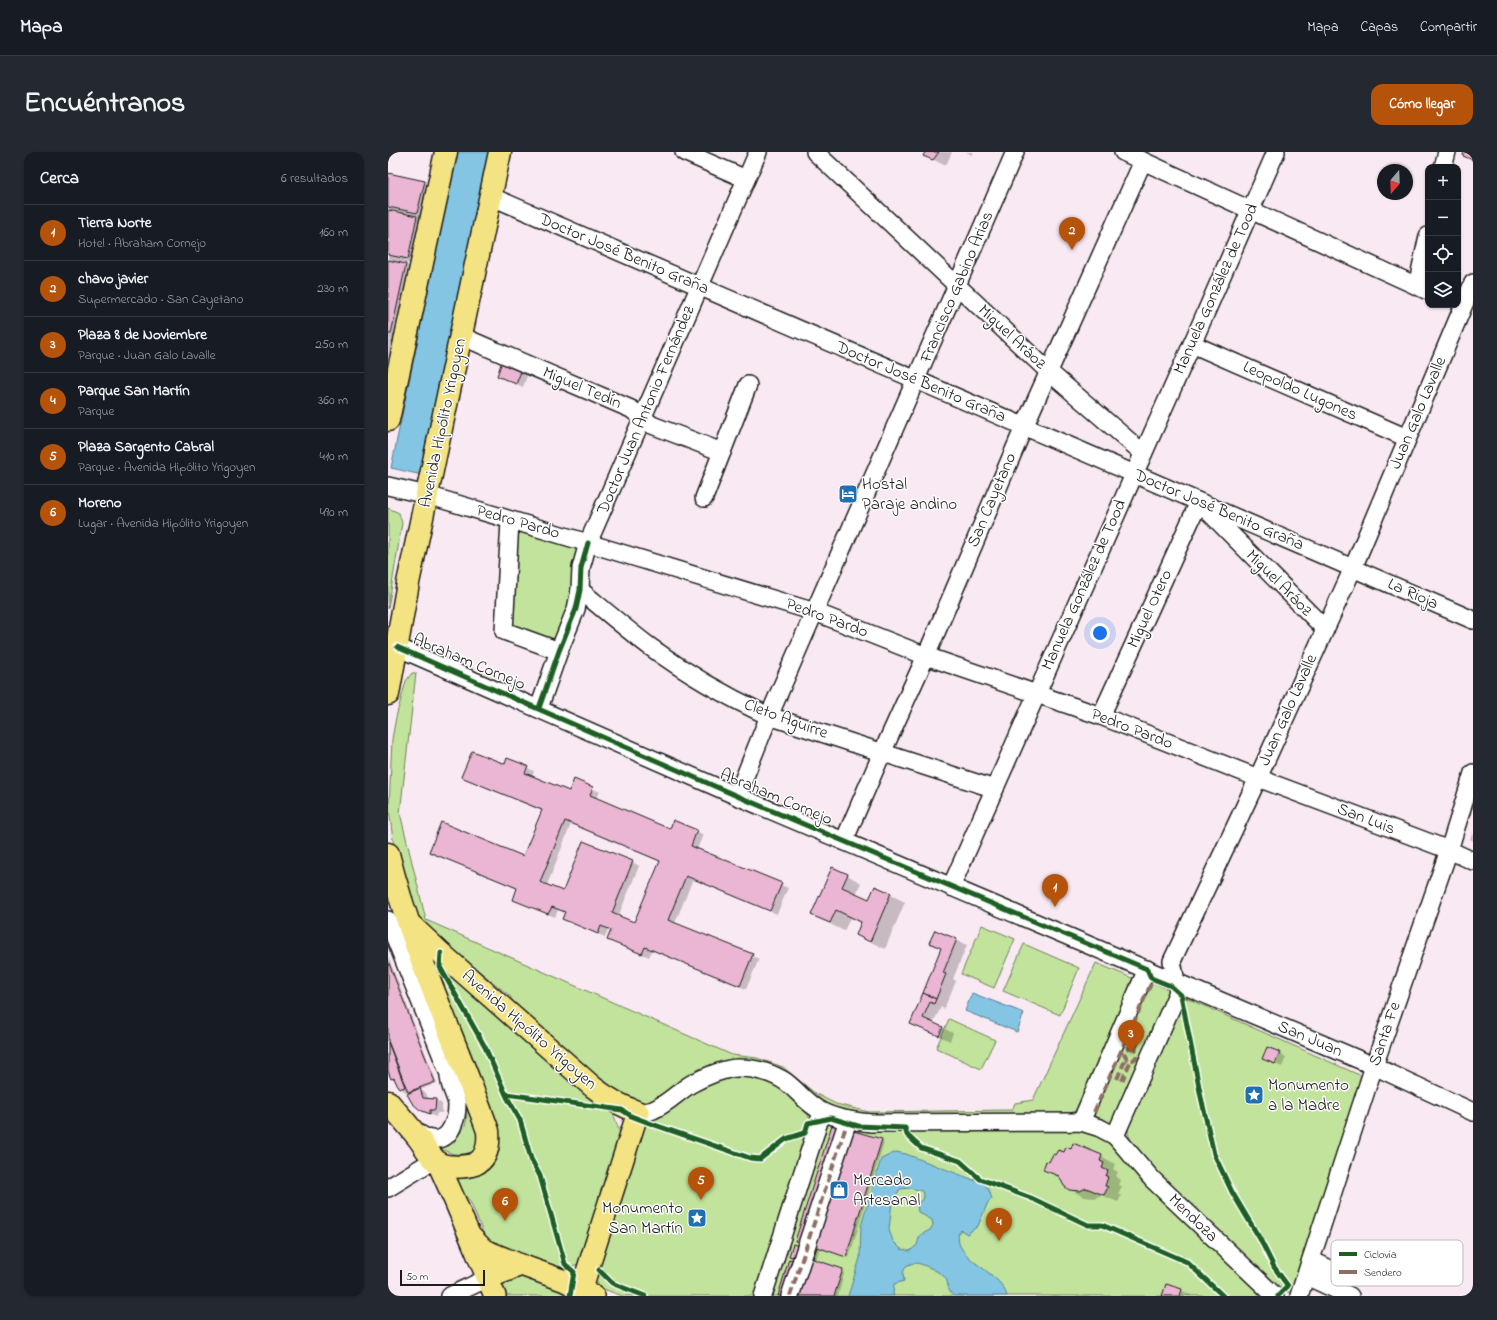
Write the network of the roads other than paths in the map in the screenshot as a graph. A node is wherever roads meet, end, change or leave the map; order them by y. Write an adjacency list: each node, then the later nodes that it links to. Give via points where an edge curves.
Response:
1 (446, 152): 27 (highway)
2 (500, 152): 13 (highway, Avenida Hipólito Yrigoyen)
3 (684, 152): 12 (street)
4 (758, 152): 12 (street, Doctor Juan Antonio Fernández)
5 (815, 152): 17 (street, Miguel Aráoz)
6 (1015, 152): 17 (street, Francisco Gabino Arias)
7 (1123, 152): 10 (street)
8 (1276, 152): 14 (street, Manuela González de Tood)
9 (1447, 152): 11 (street)
10 (1143, 161): 14 (street); 23 (street, San Cayetano)
11 (1444, 164)
12 (746, 179): 18 (street, Doctor Juan Antonio Fernández)
13 (490, 196): 18 (street, Doctor José Benito Graña); 21 (highway, Avenida Hipólito Yrigoyen)
14 (1251, 210): 19 (street); 22 (street, Manuela González de Tood)
15 (1425, 262): 19 (street)
16 (1473, 283): 20 (street, Juan Galo Lavalle)
17 (957, 285): 23 (street, Miguel Aráoz); 24 (street, Francisco Gabino Arias)
18 (699, 286): 24 (street, Doctor José Benito Graña); 26 (street, Doctor Juan Antonio Fernández)
19 (1422, 288)
20 (1465, 307): 29 (street, Juan Galo Lavalle)
21 (462, 336): 26 (street, Miguel Tedín, via 631,409); 34 (highway, Avenida Hipólito Yrigoyen)
22 (1192, 344): 29 (street, Leopoldo Lugones); 31 (street, Manuela González de Tood)
23 (1048, 371): 28 (street, San Cayetano); 31 (street, Miguel Aráoz)
24 (916, 380): 28 (street, Doctor José Benito Graña); 41 (street, Francisco Gabino Arias)
25 (748, 385): 30 (street)
26 (643, 418): 30 (street, Miguel Tedín); 38 (street, Doctor Juan Antonio Fernández)
27 (388, 420)
28 (1024, 427): 32 (street, Doctor José Benito Graña); 46 (street, San Cayetano)
29 (1407, 438): 39 (street, Juan Galo Lavalle)
30 (722, 452): 35 (street)
31 (1143, 453): 32 (street, Manuela González de Tood)
32 (1134, 474): 36 (street, Doctor José Benito Graña); 48 (street, Manuela González de Tood)
33 (388, 486): 34 (street, Pedro Pardo)
34 (427, 495): 37 (street, Pedro Pardo); 44 (highway, Avenida Hipólito Yrigoyen)
35 (704, 498)
36 (1199, 502): 39 (street, Doctor José Benito Graña); 43 (street, Miguel Aráoz); 51 (street, Miguel Otero)
37 (510, 520): 38 (street, Pedro Pardo); 45 (street, via 504,631)
38 (588, 543): 40 (street, Doctor Juan Antonio Fernández, via 581,568); 41 (street, Pedro Pardo)
39 (1353, 568): 42 (street, La Rioja); 43 (street, Juan Galo Lavalle)
40 (580, 590): 45 (street, Doctor Juan Antonio Fernández, via 576,609); 50 (street, Cleto Aguirre, via 648,645 679,666 741,703)
41 (815, 612): 46 (street, Pedro Pardo); 50 (street, Francisco Gabino Arias)
42 (1473, 620)
43 (1325, 629): 54 (street, Juan Galo Lavalle)
44 (397, 647): 47 (highway, Avenida Hipólito Yrigoyen); 49 (street, Abraham Cornejo)
45 (559, 651): 49 (street, Doctor Juan Antonio Fernández)
46 (926, 656): 48 (street, Pedro Pardo); 52 (street, San Cayetano)
47 (388, 694)
48 (1036, 695): 51 (street, Pedro Pardo); 55 (street, Manuela González de Tood)
49 (539, 708): 56 (street, Abraham Cornejo)
50 (769, 716): 52 (street, Cleto Aguirre); 56 (street, Francisco Gabino Arias)
51 (1101, 716): 54 (street, Pedro Pardo)
52 (882, 752): 55 (street, Cleto Aguirre); 57 (street, San Cayetano)
53 (1473, 773): 58 (street, Santa Fe)
54 (1258, 778): 58 (street, San Luis); 64 (street, Juan Galo Lavalle, via 1172,961)
55 (995, 789): 61 (street, Manuela González de Tood)
56 (737, 796): 57 (street, Abraham Cornejo)
57 (844, 841): 61 (street, Abraham Cornejo)
58 (1450, 850): 60 (street, San Luis); 65 (street, Santa Fe)
59 (388, 854): 62 (highway, Avenida Hipólito Yrigoyen)
60 (1473, 861)
61 (951, 887): 63 (street, Abraham Cornejo)
62 (398, 921): 67 (main road, Avenida Hipólito Yrigoyen, via 441,953 592,1086 623,1107); 72 (street, via 457,1102 452,1129 442,1138 432,1140); 74 (highway, Avenida Hipólito Yrigoyen, via 433,992 488,1131 488,1148 477,1163 462,1167)
63 (1147, 969): 64 (street, San Juan); 71 (street)
64 (1176, 981): 65 (street, San Juan); 73 (street, Juan Galo Lavalle, via 1178,992)
65 (1374, 1066): 69 (street, San Juan); 79 (street, Santa Fe)
66 (388, 1102): 72 (highway)
67 (638, 1112): 68 (street, via 653,1110 691,1084 738,1067 755,1069 785,1082 807,1103); 83 (main road, via 585,1278)
68 (822, 1112): 70 (street); 85 (street)
69 (1473, 1112)
70 (848, 1120): 71 (street, via 871,1124); 86 (street)
71 (1081, 1122): 73 (street)
72 (411, 1128): 74 (highway)
73 (1115, 1136): 87 (street, Mendoza, via 1152,1179)
74 (438, 1163): 75 (street, via 427,1164); 76 (main road)
75 (388, 1188)
76 (470, 1237): 77 (main road, via 484,1250); 81 (main road)
77 (521, 1265): 81 (main road); 83 (main road, via 565,1282)
78 (1331, 1270): 79 (street)
79 (1305, 1278): 82 (street)
80 (1331, 1280): 82 (street)
81 (491, 1287): 84 (street)
82 (1330, 1290): 88 (street)
83 (586, 1294)
84 (450, 1296)
85 (762, 1296)
86 (790, 1296)
87 (1275, 1296)
88 (1350, 1296)

